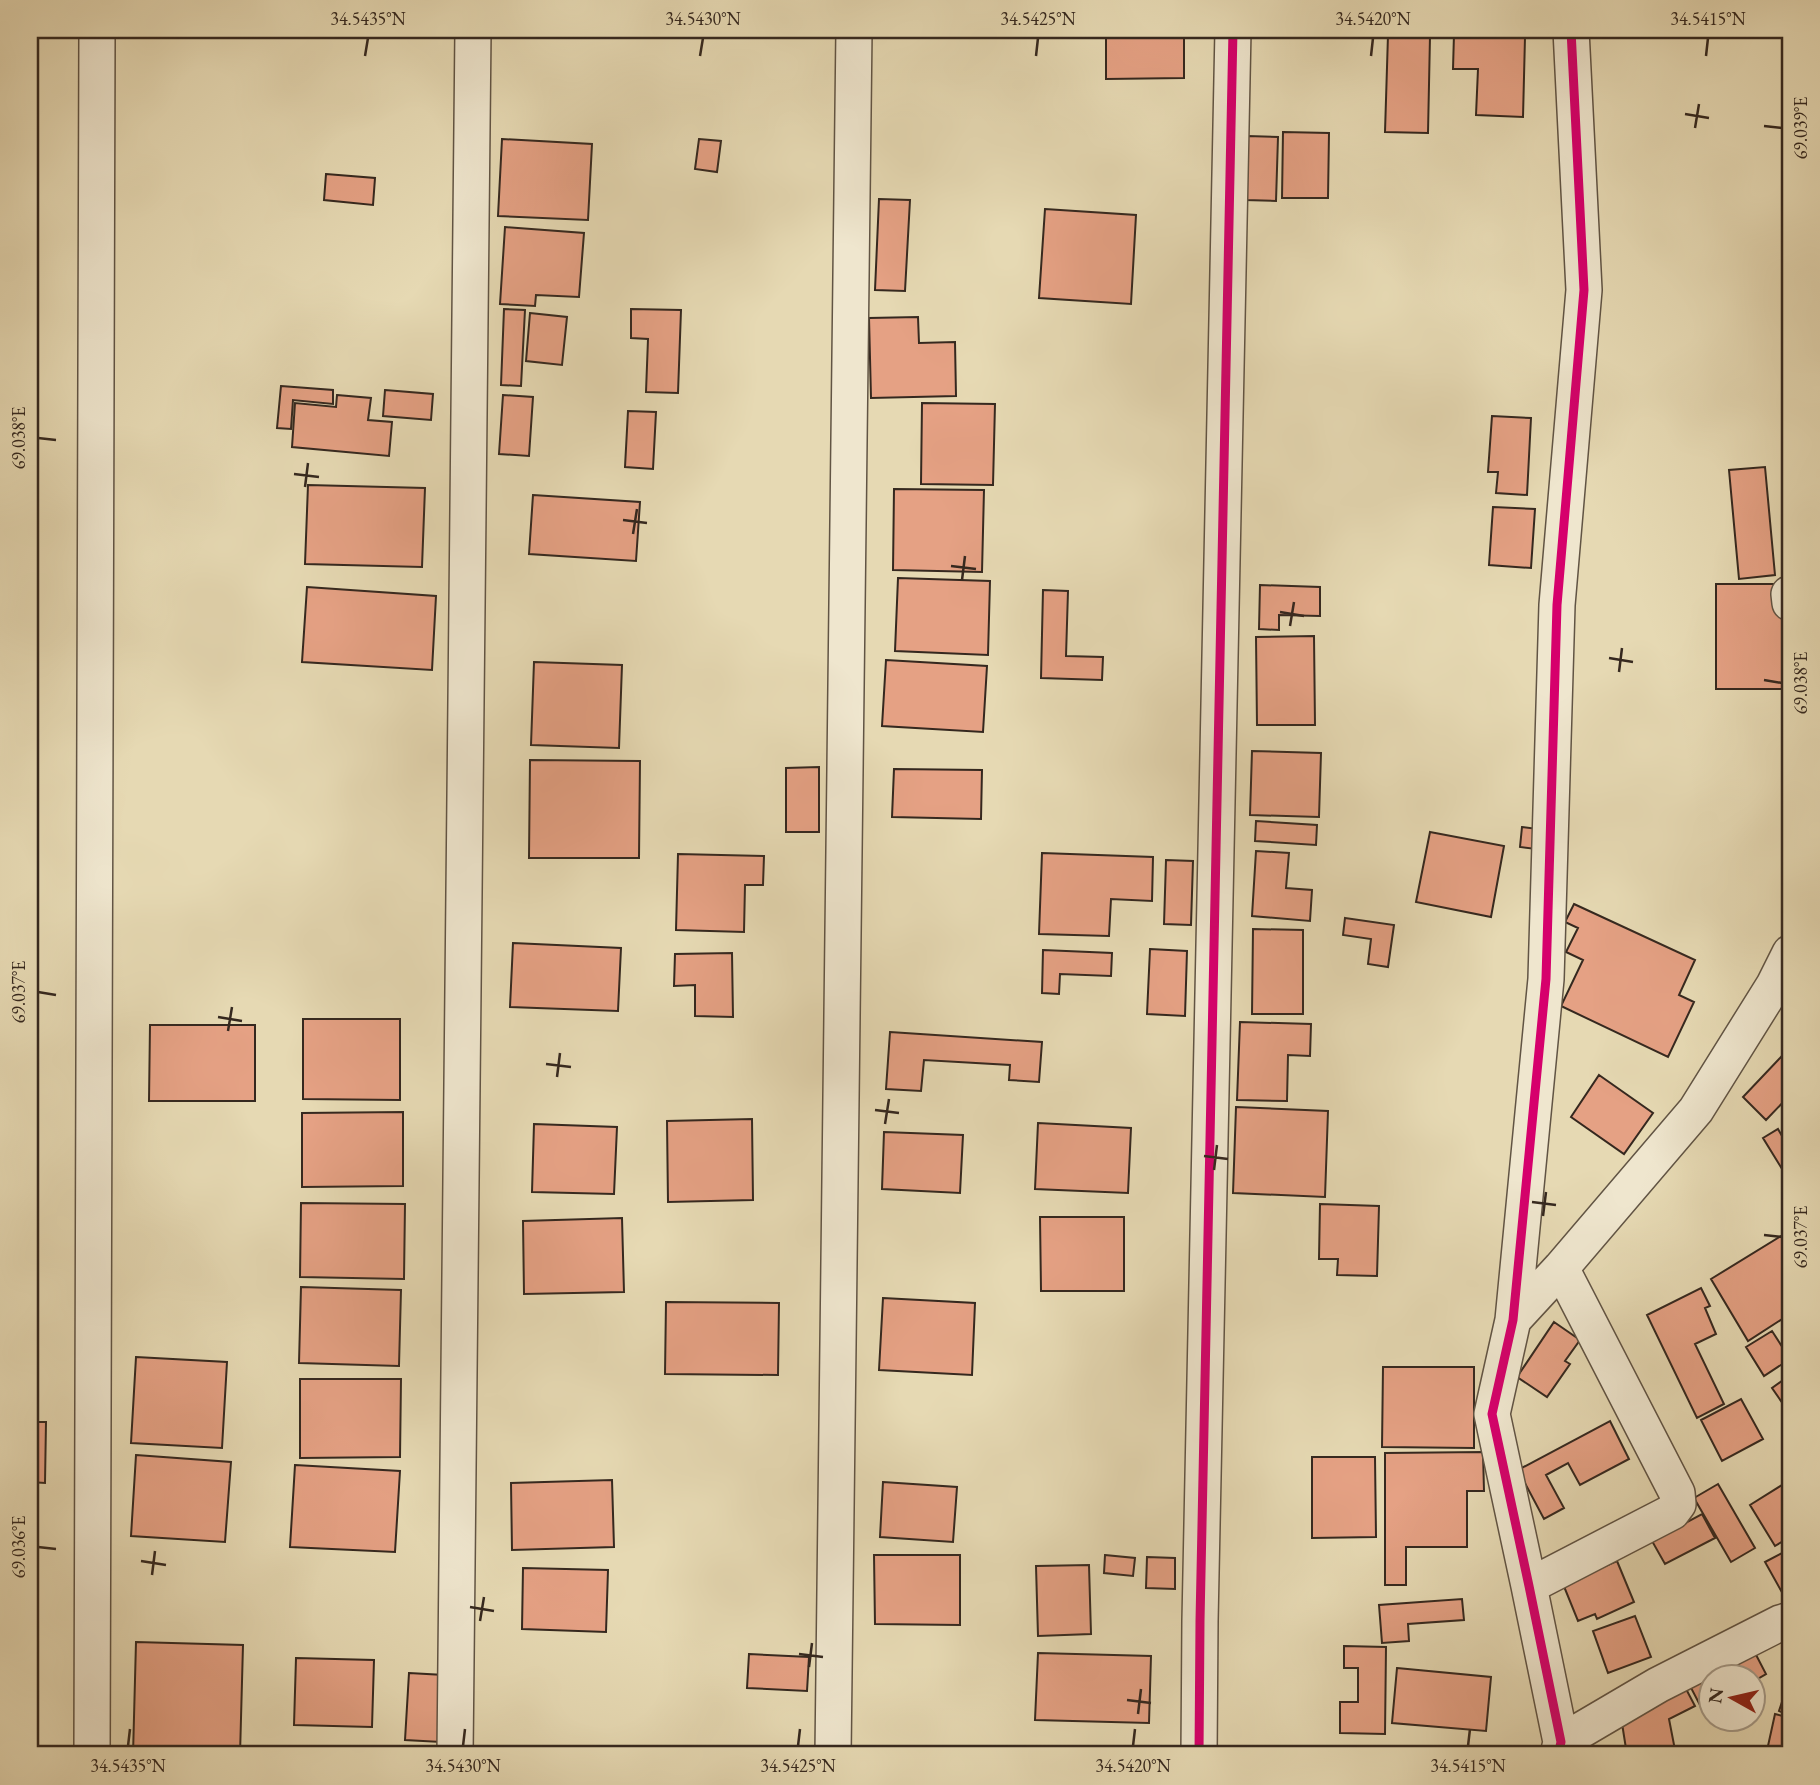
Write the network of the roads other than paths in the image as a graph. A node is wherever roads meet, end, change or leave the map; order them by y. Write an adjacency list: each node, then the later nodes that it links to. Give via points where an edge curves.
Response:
1 (97, 30): 13 (street)
2 (472, 30): 14 (street)
3 (854, 30): 15 (street)
4 (1233, 30): 16 (street)
5 (1571, 30): 9 (street, via 1584,290 1557,605 1546,979)
6 (1790, 953): 7 (street)
7 (1782, 994): 8 (street, via 1696,1110)
8 (1562, 1268): 9 (street); 10 (street, via 1677,1493 1678,1504 1672,1512)
9 (1513, 1320): 10 (street, via 1492,1414)
10 (1530, 1586): 12 (street)
11 (1790, 1620): 12 (street, via 1658,1685)
12 (1559, 1749)
13 (92, 1755)
14 (455, 1755)
15 (833, 1755)
16 (1199, 1755)

